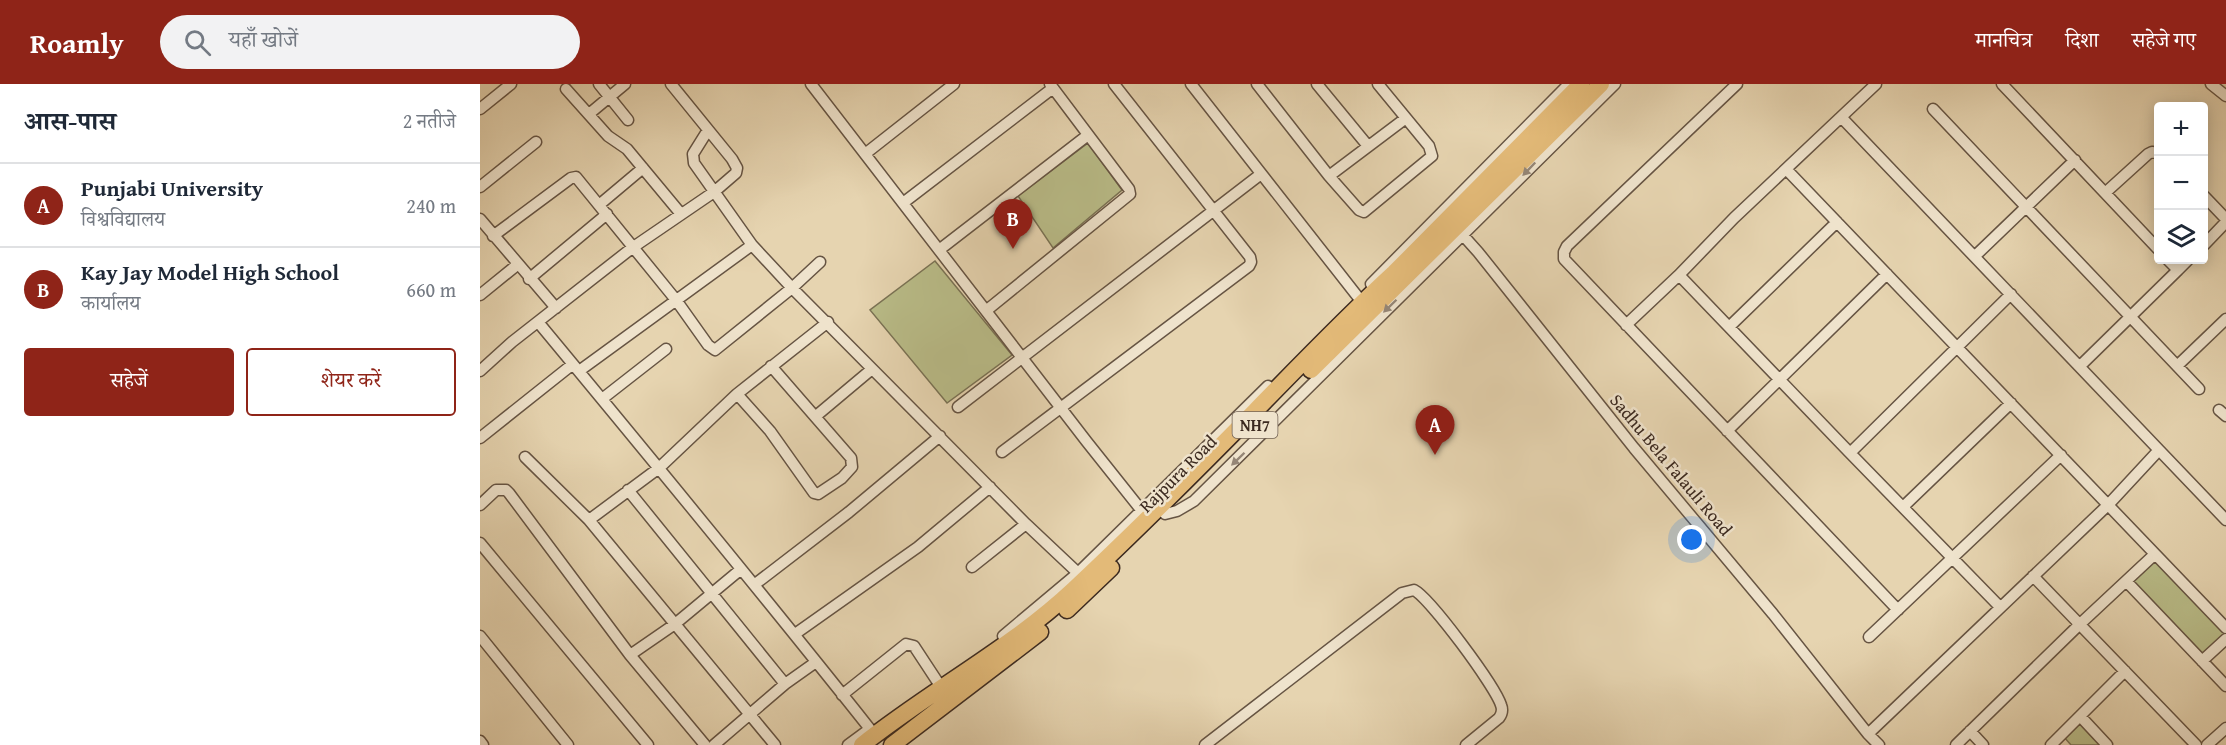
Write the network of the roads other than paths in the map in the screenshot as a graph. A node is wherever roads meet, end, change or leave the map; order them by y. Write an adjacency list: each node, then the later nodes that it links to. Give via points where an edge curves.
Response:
1 (511, 84): 24 (street)
2 (599, 84): 23 (street)
3 (625, 84): 23 (street)
4 (671, 84): 30 (street)
5 (811, 84): 35 (street)
6 (954, 84): 35 (street)
7 (1114, 84): 48 (street)
8 (1191, 84): 39 (street)
9 (1257, 84): 40 (street)
10 (1317, 84): 33 (street)
11 (1378, 84): 28 (street)
12 (1569, 84): 73 (street)
13 (1581, 84): 53 (highway, NH7)
14 (1600, 84): 53 (highway, Rajpura Road / NH7)
15 (1615, 84): 53 (street, one-way to 53)
16 (1737, 84): 80 (street, via 1564,252 1565,262)
17 (1876, 84): 27 (street)
18 (2002, 84): 36 (street)
19 (2211, 84): 22 (street)
20 (1051, 86): 31 (street); 45 (street)
21 (566, 89): 26 (street)
22 (2226, 96)
23 (609, 97): 26 (street); 29 (street)
24 (480, 109)
25 (1933, 109): 46 (street)
26 (589, 114): 37 (street)
27 (1841, 117): 38 (street); 60 (street)
28 (1406, 118): 33 (street); 40 (street, via 1429,146 1432,156 1367,211 1361,212)
29 (628, 120)
30 (708, 129): 42 (street, via 693,160); 42 (street, via 737,168 732,178)
31 (1088, 135): 59 (street); 75 (street, via 1129,189 1129,196)
32 (536, 142): 41 (street)
33 (1368, 146): 40 (street)
34 (2154, 152): 43 (street)
35 (866, 154): 45 (street)
36 (2074, 160): 43 (street); 46 (street)
37 (643, 168): 47 (street); 49 (street)
38 (1786, 169): 52 (street); 67 (street)
39 (1261, 174): 48 (street); 73 (street)
40 (1329, 176)
41 (480, 188)
42 (714, 192): 49 (street); 56 (street)
43 (2105, 193): 57 (street)
44 (2208, 201): 51 (street)
45 (903, 203): 59 (street)
46 (2026, 206): 60 (street); 76 (street)
47 (603, 210): 54 (street, via 578,178 573,177); 58 (street); 68 (street)
48 (1213, 210): 84 (street); 97 (street, via 1250,257 1250,264)
49 (681, 214): 58 (street)
50 (480, 219): 54 (street)
51 (2226, 221): 55 (street)
52 (1837, 222): 66 (street); 81 (street)
53 (1456, 226): 73 (highway, Rajpura Road / NH7, via 1394,273); 114 (street, one-way to 114, via 1194,501); 152 (street, Sadhu Bela Falauli Road, via 1788,633)
54 (493, 236): 64 (street)
55 (2208, 241)
56 (752, 245): 69 (street); 72 (street)
57 (2154, 245)
58 (632, 248): 72 (street); 74 (street)
59 (939, 250): 75 (street)
60 (1975, 256): 70 (street)
61 (820, 262): 69 (street)
62 (2173, 264): 65 (street)
63 (2184, 264): 65 (street)
64 (517, 265): 68 (street); 71 (street)
65 (2178, 270): 76 (street)
66 (1887, 274): 82 (street); 91 (street)
67 (1678, 275): 80 (street); 81 (street)
68 (530, 279): 74 (street)
69 (792, 288): 72 (street, via 715,350); 79 (street)
70 (2011, 294): 82 (street); 86 (street)
71 (480, 295)
72 (676, 300): 88 (street)
73 (1363, 304): 113 (street); 114 (highway, Rajpura Road / NH7); 138 (highway, Rajpura Road / NH7, via 1074,589)
74 (556, 308): 78 (street)
75 (987, 310): 84 (street)
76 (2131, 316): 86 (street); 87 (street)
77 (2226, 319): 87 (street)
78 (538, 322): 88 (street); 90 (street)
79 (828, 322): 85 (street); 89 (street)
80 (1626, 325): 99 (street)
81 (1729, 327): 91 (street)
82 (1958, 348): 95 (street); 104 (street)
83 (666, 349): 94 (street)
84 (1022, 356): 96 (street); 97 (street)
85 (771, 366): 93 (street); 98 (street)
86 (2080, 366): 102 (street)
87 (2177, 366): 92 (street)
88 (576, 368): 94 (street); 101 (street)
89 (872, 369): 98 (street); 100 (street)
90 (480, 371)
91 (1779, 380): 99 (street); 104 (street)
92 (2199, 389)
93 (737, 394): 98 (street, via 770,431 814,494 842,478 852,467 851,458); 107 (street)
94 (602, 399): 107 (street)
95 (2011, 403): 105 (street); 112 (street)
96 (958, 407)
97 (1060, 407): 103 (street); 113 (street)
98 (816, 416)
99 (1727, 431): 129 (street)
100 (940, 436): 108 (street); 126 (street)
101 (480, 438)
102 (2159, 450): 111 (street); 115 (street)
103 (1002, 452)
104 (1850, 453): 112 (street)
105 (2061, 456): 111 (street); 120 (street)
106 (525, 457): 116 (street)
107 (659, 468): 109 (street); 122 (street)
108 (990, 487): 117 (street); 134 (street, via 918,547)
109 (628, 490): 116 (street); 127 (street)
110 (482, 499): 139 (street, via 501,489 509,493)
111 (2108, 505): 119 (street); 124 (street)
112 (1904, 506): 120 (street)
113 (1142, 511): 123 (street)
114 (1166, 514): 131 (highway, Rajpura Road / NH7)
115 (2226, 519)
116 (589, 520): 130 (street)
117 (1026, 524): 121 (street); 123 (street)
118 (480, 543): 157 (street)
119 (2155, 554): 125 (street); 133 (street)
120 (1953, 559): 128 (street); 129 (street)
121 (972, 567)
122 (740, 570): 126 (street); 127 (street)
123 (1078, 573): 138 (street)
124 (2033, 576): 128 (street); 132 (street)
125 (2126, 581): 132 (street); 140 (street)
126 (754, 585): 134 (street)
127 (713, 592): 130 (street); 144 (street)
128 (2000, 607): 152 (street)
129 (1898, 610): 135 (street)
130 (675, 624): 139 (street); 147 (street)
131 (1051, 624): 163 (highway, Rajpura Road / NH7); 164 (street, via 1020,656)
132 (2080, 624): 142 (street); 151 (street)
133 (2226, 627)
134 (795, 634): 141 (street)
135 (1869, 637)
136 (2226, 639): 140 (street)
137 (481, 640): 156 (street)
138 (1002, 642): 143 (street); 162 (highway, Rajpura Road / NH7)
139 (630, 655): 158 (street)
140 (2202, 661): 145 (street)
141 (816, 662): 144 (street); 146 (street)
142 (2125, 671): 148 (street); 171 (street)
143 (937, 681): 146 (street, via 914,646 906,644); 150 (street)
144 (785, 684): 147 (street)
145 (2226, 686)
146 (842, 694): 150 (street)
147 (750, 716): 159 (street); 160 (street)
148 (2080, 716): 154 (street); 170 (street)
149 (2226, 728): 172 (street)
150 (870, 729): 161 (street)
151 (1970, 731): 168 (street); 169 (street)
152 (1869, 740): 167 (street, Sadhu Bela Falauli Road)
153 (480, 741): 155 (street)
154 (2058, 742)
155 (483, 745)
156 (568, 745)
157 (648, 745)
158 (705, 745)
159 (714, 745)
160 (775, 745)
161 (848, 745)
162 (862, 745)
163 (892, 745)
164 (899, 745)
165 (1205, 745): 166 (street, via 1402,593 1414,590 1485,676 1501,704 1499,718)
166 (1466, 745)
167 (1879, 745)
168 (1956, 745)
169 (1983, 745)
170 (2107, 745)
171 (2196, 745)
172 (2207, 745)

